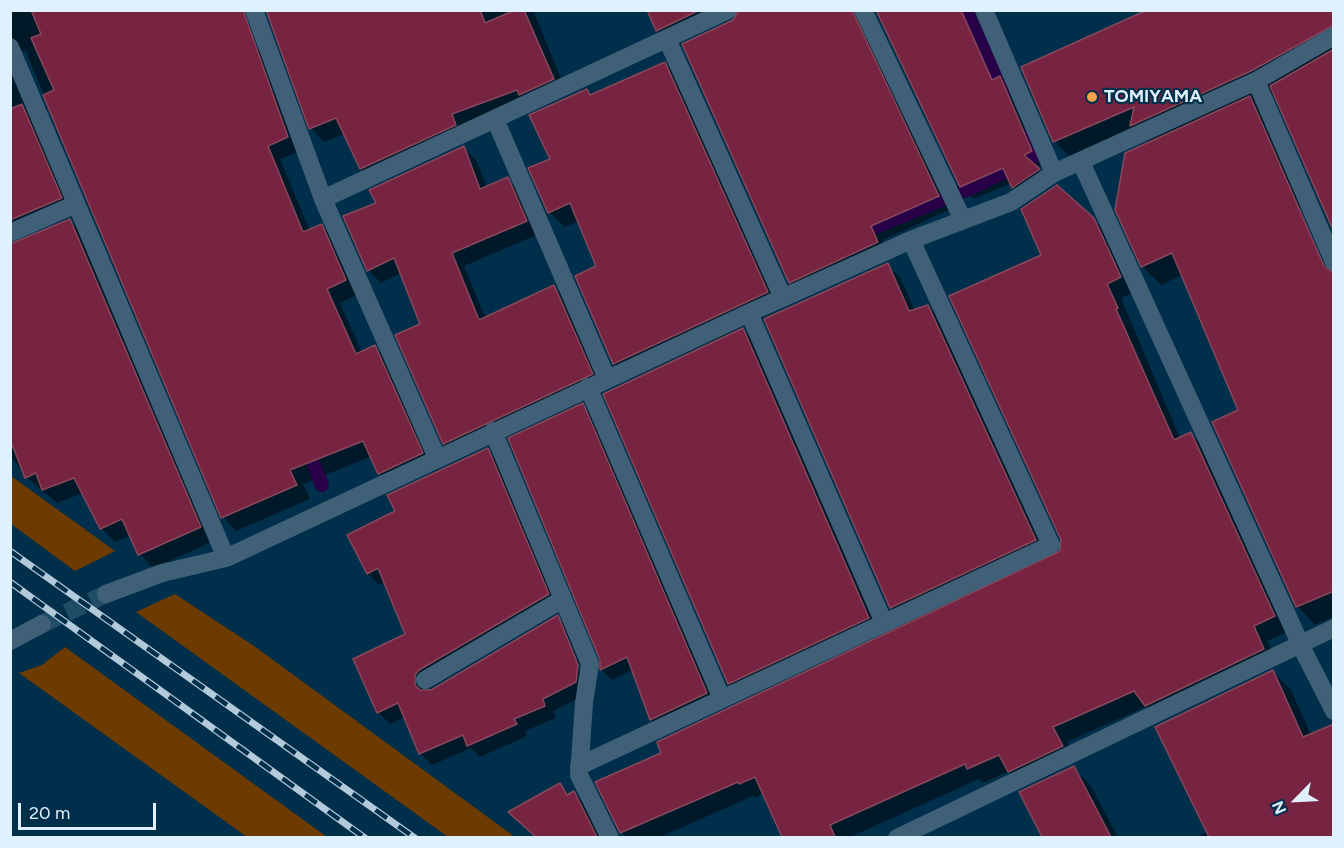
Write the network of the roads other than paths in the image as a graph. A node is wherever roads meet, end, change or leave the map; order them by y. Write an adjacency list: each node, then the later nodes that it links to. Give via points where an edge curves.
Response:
1 (254, 10): 12 (street)
2 (728, 10): 6 (street)
3 (863, 10): 14 (street)
4 (984, 10): 11 (street)
5 (1334, 36): 8 (street)
6 (668, 39): 9 (street); 18 (street)
7 (10, 47): 13 (street)
8 (1256, 81): 10 (street); 17 (street)
9 (495, 119): 12 (street); 20 (street)
10 (1082, 162): 11 (street); 31 (street)
11 (1054, 173): 14 (street, via 1011,202)
12 (323, 199): 23 (street)
13 (76, 204): 15 (street); 24 (street)
14 (963, 220): 16 (street)
15 (10, 234)
16 (911, 240): 18 (street); 27 (street, via 1051,545)
17 (1334, 262)
18 (783, 298): 19 (street)
19 (748, 314): 20 (street); 27 (street)
20 (607, 379): 21 (street)
21 (588, 387): 22 (street); 33 (street)
22 (493, 431): 23 (street); 26 (street)
23 (437, 458): 24 (street)
24 (226, 558): 25 (street, via 162,573)
25 (106, 594)
26 (562, 599): 32 (street); 35 (street, via 590,664)
27 (885, 623): 33 (street)
28 (42, 624): 30 (street)
29 (1334, 628): 31 (street)
30 (10, 641)
31 (1300, 644): 34 (street); 37 (street)
32 (425, 680)
33 (722, 699): 35 (street)
34 (1334, 711)
35 (579, 766): 36 (street, via 579,775)
36 (610, 837)
37 (897, 837)

